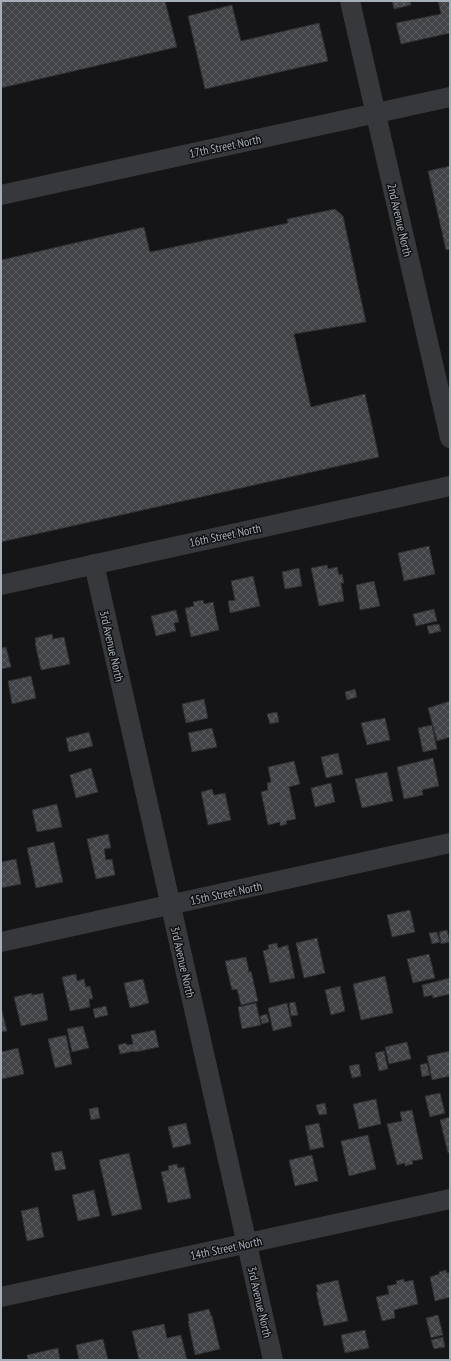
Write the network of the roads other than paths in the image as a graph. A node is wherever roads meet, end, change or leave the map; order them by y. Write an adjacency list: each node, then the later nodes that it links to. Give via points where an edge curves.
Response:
1 (350, 1): 3 (street, 2nd Avenue North)
2 (450, 97): 3 (street, 17th Street North)
3 (376, 113): 4 (street, 17th Street North); 5 (street, 2nd Avenue North)
4 (1, 195)
5 (450, 438)
6 (450, 486): 7 (street, 16th Street North)
7 (94, 564): 8 (street, 16th Street North); 10 (street, 3rd Avenue North)
8 (1, 585)
9 (450, 843): 10 (street, 15th Street North)
10 (171, 905): 11 (street, 15th Street North); 13 (street, 3rd Avenue North)
11 (1, 942)
12 (450, 1198): 13 (street, 14th Street North)
13 (246, 1243): 14 (street, 14th Street North); 15 (street, 3rd Avenue North)
14 (1, 1297)
15 (273, 1360)

